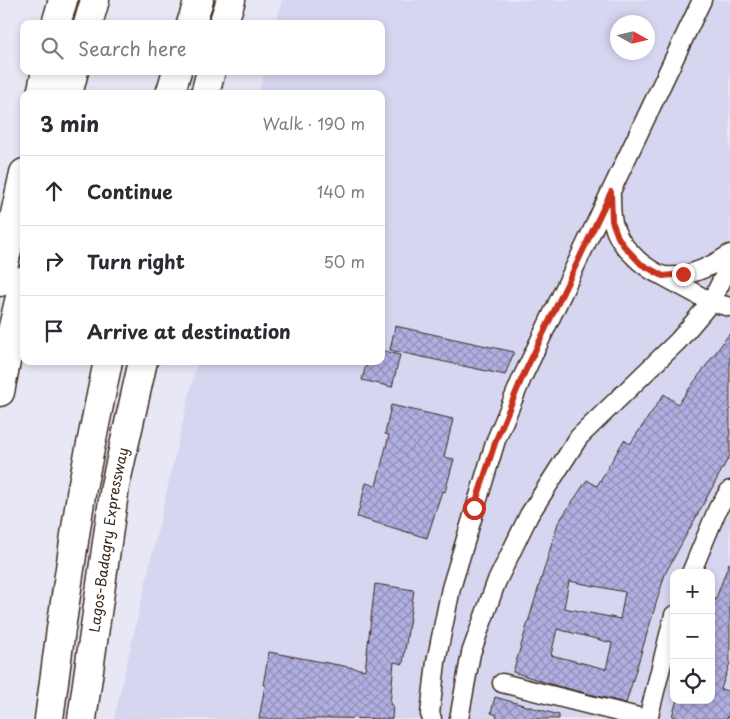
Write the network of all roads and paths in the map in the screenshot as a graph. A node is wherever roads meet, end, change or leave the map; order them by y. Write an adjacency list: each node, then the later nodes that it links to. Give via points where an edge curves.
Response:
1 (95, 0): 5 (main road)
2 (199, 0): 6 (main road)
3 (230, 0): 7 (main road)
4 (702, 0): 17 (street)
5 (89, 20)
6 (192, 20)
7 (224, 20)
8 (45, 75): 12 (main road)
9 (73, 75): 13 (main road)
10 (176, 75): 14 (main road)
11 (210, 75): 15 (main road)
12 (42, 90)
13 (69, 90)
14 (171, 90)
15 (206, 90)
16 (20, 191): 21 (main road)
17 (611, 192): 20 (street, via 612,221 618,237 641,264); 34 (street, via 496,440 451,588 436,662)
18 (730, 254): 20 (street, via 699,270)
19 (730, 264): 23 (street)
20 (663, 276): 23 (street)
21 (0, 282)
22 (20, 297): 27 (main road)
23 (711, 302): 24 (street); 35 (street, via 678,341 579,437 529,515 496,583 471,653)
24 (730, 307)
25 (107, 365): 32 (main road, via 82,488)
26 (142, 365): 33 (main road, Lagos-Badagry Expressway, via 115,486)
27 (0, 392)
28 (730, 490): 29 (street, via 718,508)
29 (693, 569)
30 (670, 631): 36 (street)
31 (502, 683): 36 (street)
32 (49, 719)
33 (82, 719)
34 (432, 719)
35 (459, 719)
36 (647, 719)

